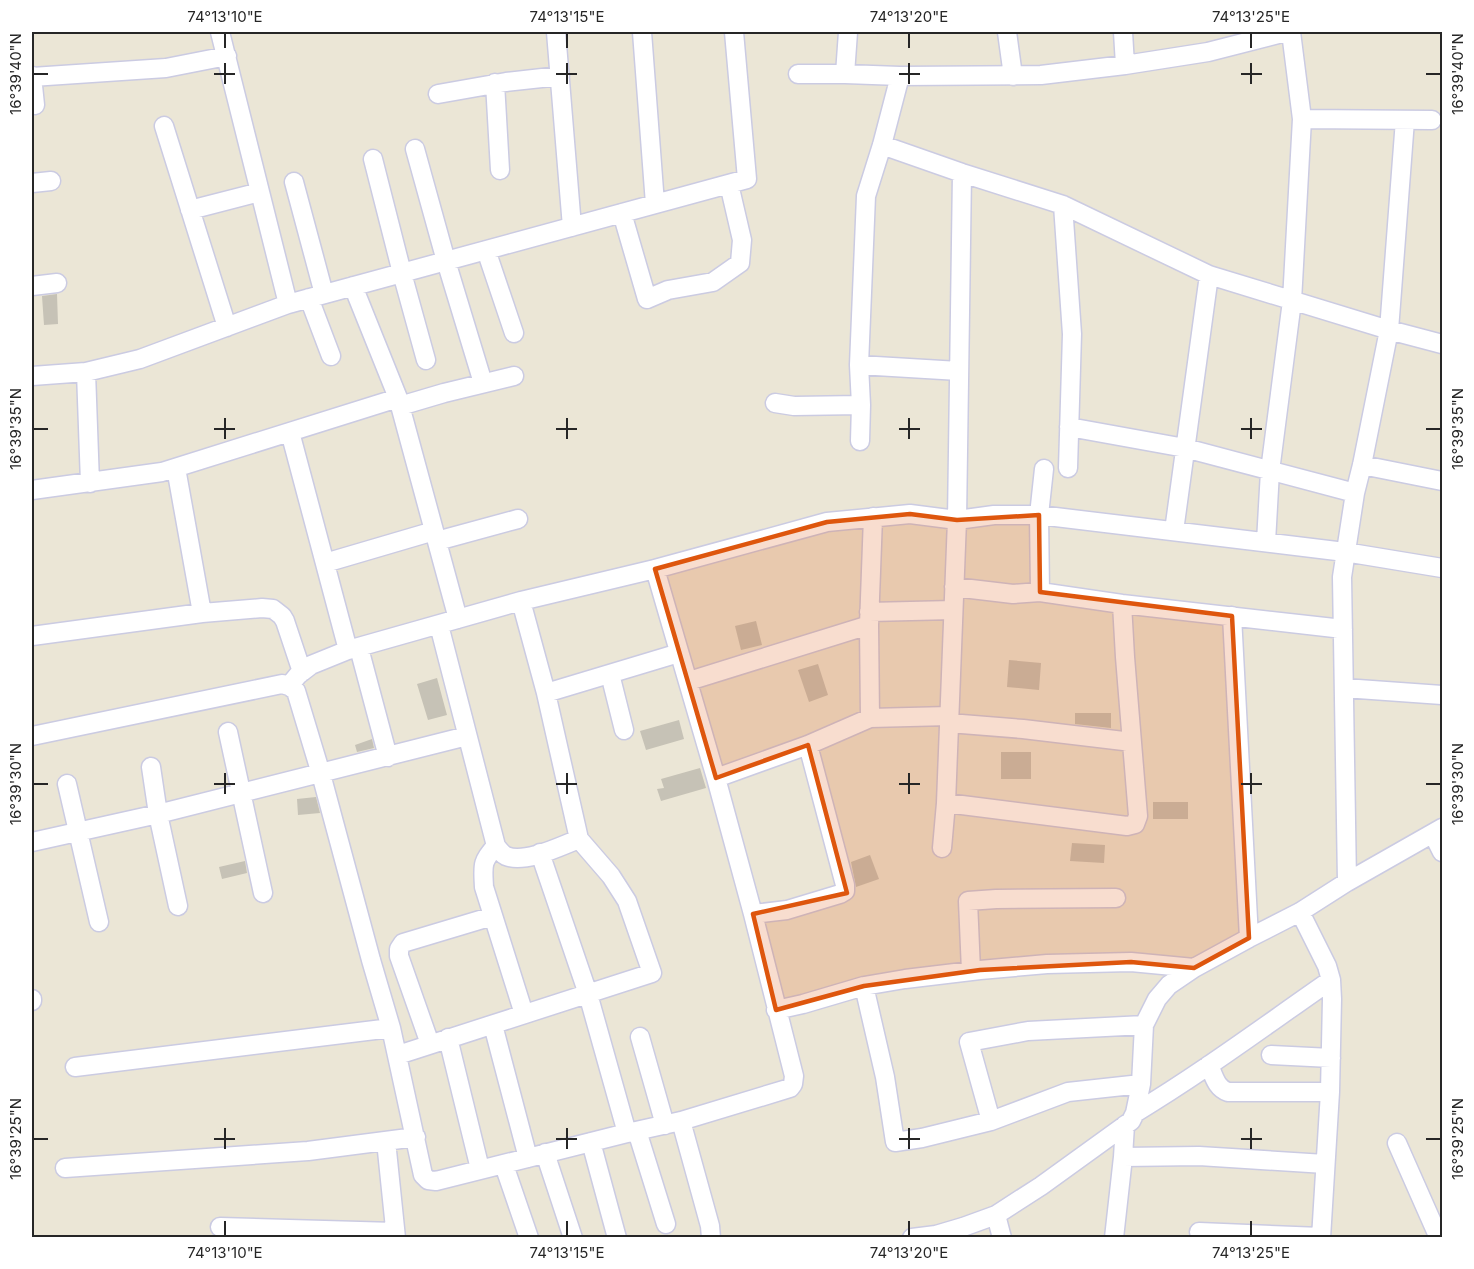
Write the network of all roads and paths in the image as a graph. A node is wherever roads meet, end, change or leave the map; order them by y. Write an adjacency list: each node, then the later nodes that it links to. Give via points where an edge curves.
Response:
1 (220, 32): 10 (street)
2 (556, 32): 14 (street)
3 (642, 32): 35 (street)
4 (734, 32): 33 (street, via 747,179)
5 (848, 32): 13 (street)
6 (1007, 32): 16 (street)
7 (1124, 32): 11 (street)
8 (1286, 32): 11 (street, via 1208,52)
9 (1291, 32): 21 (street)
10 (226, 56): 17 (street, via 166,68); 34 (street)
11 (1125, 66): 16 (street)
12 (798, 74): 13 (street)
13 (845, 74): 15 (street)
14 (560, 76): 18 (street); 39 (street)
15 (900, 76): 16 (street); 25 (street)
16 (1012, 76)
17 (32, 77): 20 (street)
18 (495, 83): 19 (street); 28 (street)
19 (438, 94)
20 (35, 105)
21 (1302, 119): 22 (street); 48 (street)
22 (1405, 120): 23 (street); 51 (street)
23 (1432, 120)
24 (164, 126): 37 (street)
25 (882, 145): 29 (street); 56 (street, via 866,196)
26 (415, 149): 41 (street)
27 (373, 159): 42 (street)
28 (500, 170)
29 (962, 173): 36 (street); 57 (street)
30 (51, 181): 32 (street)
31 (294, 182): 47 (street)
32 (32, 183)
33 (729, 184): 35 (street); 38 (street, via 742,240 740,263 713,282 668,290 647,299)
34 (260, 192): 37 (street); 49 (street)
35 (655, 204): 38 (street)
36 (1063, 205): 43 (street); 65 (street, via 1072,334)
37 (190, 210): 50 (street)
38 (622, 213): 39 (street)
39 (572, 226): 40 (street)
40 (486, 250): 41 (street); 52 (street)
41 (446, 261): 42 (street); 61 (street)
42 (402, 273): 46 (street); 55 (street)
43 (1209, 275): 48 (street); 68 (street)
44 (57, 283): 45 (street)
45 (32, 286)
46 (353, 286): 47 (street); 62 (street)
47 (317, 296): 49 (street); 54 (street)
48 (1292, 301): 51 (street); 73 (street)
49 (288, 304): 50 (street)
50 (226, 327): 58 (street, via 140,359)
51 (1389, 330): 53 (street); 69 (street)
52 (514, 333)
53 (1443, 344)
54 (332, 356)
55 (426, 360)
56 (859, 365): 57 (street); 64 (street)
57 (959, 371): 81 (street)
58 (86, 372): 59 (street); 75 (street)
59 (32, 376)
60 (514, 376): 61 (street)
61 (483, 383): 62 (street)
62 (399, 402): 66 (street); 83 (street)
63 (776, 403): 64 (street)
64 (861, 405): 67 (street)
65 (1070, 427): 68 (street); 71 (street)
66 (290, 432): 70 (street); 86 (street)
67 (861, 441)
68 (1185, 448): 73 (street); 82 (street)
69 (1362, 465): 74 (street); 77 (street)
70 (176, 468): 75 (street); 94 (street)
71 (1068, 468)
72 (1044, 469): 78 (street)
73 (1270, 471): 77 (street); 84 (street)
74 (1443, 481)
75 (90, 483): 76 (street)
76 (32, 490)
77 (1354, 493): 85 (street)
78 (1039, 515): 81 (street); 82 (street); 90 (street)
79 (873, 517): 81 (street, via 910,514); 88 (street, via 827,522); 97 (street)
80 (518, 519): 83 (street)
81 (957, 520): 89 (street)
82 (1174, 531): 84 (street)
83 (436, 536): 86 (street); 96 (street)
84 (1266, 542): 85 (street)
85 (1345, 552): 87 (street); 99 (street)
86 (325, 563): 101 (street)
87 (1443, 568)
88 (655, 569): 91 (street); 102 (street)
89 (954, 587): 90 (street, via 1013,594); 93 (street)
90 (1040, 592): 92 (street)
91 (521, 601): 96 (street); 108 (street)
92 (1122, 604): 95 (street); 116 (street)
93 (953, 610): 97 (street); 111 (street)
94 (202, 613): 100 (street); 103 (street, via 273,609 285,621)
95 (1232, 616): 99 (street); 142 (street)
96 (458, 619): 98 (street)
97 (869, 619): 105 (street); 110 (street)
98 (439, 625): 101 (street); 115 (street)
99 (1343, 629): 107 (street)
100 (32, 636)
101 (353, 649): 103 (street); 118 (street)
102 (679, 653): 104 (street); 105 (street)
103 (302, 672): 106 (street)
104 (610, 674): 108 (street); 112 (street)
105 (688, 681): 121 (street)
106 (289, 686): 114 (street, via 282,684); 120 (street, via 296,692)
107 (1344, 688): 109 (street); 134 (street)
108 (546, 693): 128 (street)
109 (1443, 695)
110 (870, 718): 111 (street); 117 (street)
111 (949, 719): 116 (street); 124 (street)
112 (624, 730)
113 (228, 732): 123 (street)
114 (32, 736)
115 (468, 736): 118 (street); 130 (street)
116 (1132, 742): 124 (street, via 1138,816 1131,826)
117 (807, 745): 121 (street); 139 (street, via 845,891 787,910)
118 (388, 757): 120 (street)
119 (151, 767): 125 (street)
120 (321, 774): 123 (street); 152 (street)
121 (716, 778): 139 (street)
122 (67, 784): 127 (street)
123 (241, 794): 125 (street); 135 (street)
124 (946, 803): 131 (street)
125 (158, 814): 127 (street); 137 (street)
126 (1438, 831): 132 (street); 134 (street)
127 (77, 832): 129 (street); 141 (street)
128 (579, 840): 133 (street); 147 (street, via 627,901 652,973)
129 (32, 842)
130 (496, 846): 133 (street, via 504,856 519,859); 140 (street, via 483,865 483,887)
131 (942, 848)
132 (1443, 852)
133 (540, 853): 147 (street)
134 (1347, 882): 138 (street)
135 (264, 893)
136 (1116, 897): 144 (street, via 968,901)
137 (178, 906)
138 (1300, 912): 142 (street); 145 (street)
139 (753, 914): 148 (street)
140 (493, 916): 149 (street); 155 (street, via 403,943 399,949)
141 (99, 922)
142 (1249, 938): 143 (street)
143 (1194, 968): 144 (street, via 1131,962); 150 (street, via 1169,985)
144 (971, 971): 146 (street)
145 (1331, 980): 158 (street); 159 (street)
146 (864, 986): 148 (street); 164 (street, via 885,1077 894,1142)
147 (588, 994): 149 (street); 166 (street)
148 (776, 1011): 165 (street, via 794,1084)
149 (524, 1014): 151 (street)
150 (1144, 1024): 161 (street); 164 (street, via 1028,1031 969,1042)
151 (493, 1025): 154 (street); 171 (street)
152 (391, 1028): 156 (street); 160 (street)
153 (640, 1037): 165 (street)
154 (448, 1038): 155 (street); 176 (street)
155 (430, 1044): 156 (street)
156 (398, 1055): 167 (street)
157 (1271, 1055): 158 (street)
158 (1331, 1058): 162 (street)
159 (1209, 1065): 162 (street, via 1218,1086 1228,1092); 163 (street)
160 (75, 1068)
161 (1141, 1084): 163 (street); 164 (street, via 1068,1092)
162 (1330, 1092): 173 (street)
163 (1130, 1119): 172 (street); 177 (street)
164 (991, 1121)
165 (673, 1123): 166 (street); 186 (street)
166 (632, 1132): 169 (street); 178 (street)
167 (416, 1137): 168 (street); 176 (street, via 423,1175 428,1180)
168 (386, 1141): 175 (street, via 308,1151); 181 (street)
169 (591, 1142): 171 (street); 185 (street)
170 (1397, 1143): 190 (street)
171 (536, 1156): 174 (street); 184 (street)
172 (1123, 1157): 173 (street, via 1199,1156); 189 (street)
173 (1325, 1164): 182 (street)
174 (504, 1165): 176 (street); 183 (street)
175 (65, 1168)
176 (480, 1169)
177 (996, 1215): 187 (street, via 936,1235); 188 (street)
178 (666, 1224)
179 (220, 1227): 181 (street)
180 (1199, 1232): 182 (street)
181 (396, 1235)
182 (1321, 1237)
183 (529, 1238)
184 (573, 1238)
185 (617, 1238)
186 (711, 1238)
187 (912, 1238)
188 (1002, 1238)
189 (1114, 1238)
190 (1439, 1238)

